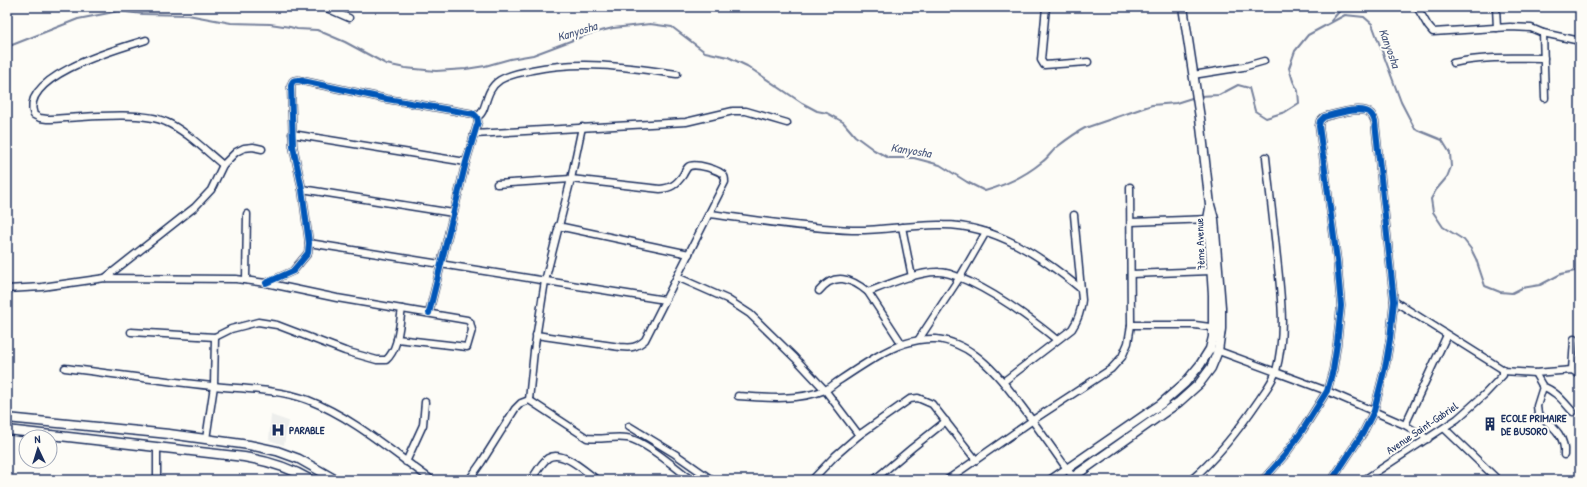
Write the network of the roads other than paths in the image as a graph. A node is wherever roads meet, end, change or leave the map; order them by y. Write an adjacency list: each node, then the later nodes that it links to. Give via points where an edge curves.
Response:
1 (324, 7): 6 (street)
2 (1046, 7): 13 (street, via 1041,60 1044,64)
3 (1183, 7): 16 (street, 7ème Avenue)
4 (1417, 7): 7 (street, via 1433,32)
5 (1496, 7): 7 (street)
6 (349, 18)
7 (1497, 28): 8 (street, via 1531,28)
8 (1543, 33): 10 (street); 11 (street)
9 (146, 40): 26 (street, via 110,51 72,67 48,81 32,101 34,116 47,119 140,116 156,118 168,122)
10 (1580, 41)
11 (1544, 58): 14 (street, via 1483,58); 17 (street)
12 (1264, 61): 16 (street, via 1244,68)
13 (1088, 62)
14 (1453, 63)
15 (677, 74): 18 (street, via 621,66 564,65 512,74 499,81 489,91 483,113)
16 (1193, 75): 35 (street, 7ème Avenue)
17 (1545, 98)
18 (477, 117): 21 (street, via 474,114 294,80 291,83); 22 (street)
19 (787, 122): 20 (street, via 752,112 733,111 686,122)
20 (582, 127): 22 (street); 27 (street)
21 (292, 134): 25 (street); 30 (street)
22 (474, 134): 25 (street)
23 (262, 149): 26 (street, via 244,148)
24 (1266, 157): 75 (street, via 1281,298 1280,354)
25 (466, 162): 31 (street)
26 (223, 165): 48 (street, via 211,190 195,207)
27 (571, 179): 28 (street); 33 (street, via 670,188 677,183 688,167 700,165 721,173 724,177 725,182); 37 (street)
28 (497, 184)
29 (1130, 188): 36 (street)
30 (302, 189): 31 (street); 40 (street)
31 (453, 213): 42 (street)
32 (247, 214): 49 (street)
33 (710, 214): 38 (street, via 847,230); 41 (street)
34 (1074, 215): 53 (street)
35 (1211, 219): 36 (street); 43 (street, 7ème Avenue); 61 (street, 7ème Avenue)
36 (1131, 222): 44 (street)
37 (558, 226): 41 (street); 50 (street)
38 (902, 227): 39 (street, via 964,226); 46 (street)
39 (986, 232): 47 (street); 53 (street, via 1007,239 1030,252)
40 (309, 243): 42 (street); 51 (street, via 308,253 293,270)
41 (688, 254): 45 (street)
42 (442, 264): 50 (street); 59 (street)
43 (1211, 270): 44 (street); 61 (street, 7ème Avenue)
44 (1130, 274): 60 (street)
45 (677, 277): 56 (street); 81 (street, via 727,299 750,314)
46 (912, 277): 47 (street, via 937,271); 55 (street)
47 (960, 277): 67 (street); 69 (street, via 999,297)
48 (105, 278): 49 (street); 52 (street)
49 (246, 280): 51 (street)
50 (545, 280): 56 (street); 63 (street)
51 (266, 283): 58 (street)
52 (7, 289)
53 (1081, 289): 69 (street, via 1081,310 1077,322)
54 (819, 291): 55 (street, via 826,282 842,279 852,281)
55 (868, 292): 70 (street)
56 (665, 300): 63 (street, via 645,340 632,348)
57 (1394, 301): 64 (street); 82 (street, via 1375,122 1372,114 1360,109 1324,117 1319,126 1341,306 1338,344); 86 (street, via 1386,363)
58 (402, 309): 59 (street); 66 (street)
59 (429, 313): 66 (street, via 470,322 472,330 467,348)
60 (1130, 325): 61 (street, via 1195,325); 89 (street, via 1128,343 1122,356 1111,369)
61 (1217, 328): 71 (street, 7ème Avenue)
62 (131, 332): 65 (street)
63 (536, 335): 84 (street)
64 (1446, 335): 74 (street); 91 (street)
65 (215, 337): 66 (street, via 231,329 258,322 277,325 376,360 386,360 392,355); 79 (street)
66 (397, 338)
67 (919, 339): 70 (street); 78 (street, via 938,339 956,344 975,354)
68 (1574, 339): 73 (street)
69 (1057, 340): 78 (street)
70 (902, 344): 81 (street, via 877,356)
71 (1214, 350): 75 (street); 102 (street, 7ème Avenue, via 1185,384 1162,404); 104 (street, 7ème Avenue, via 1210,368 1199,384 1179,402)
72 (65, 368): 79 (street)
73 (1572, 370): 76 (street); 77 (street)
74 (1503, 371): 76 (street); 93 (street, Avenue Saint-Gabriel, via 1503,376 1485,394)
75 (1275, 373): 82 (street); 118 (street, via 1248,417)
76 (1535, 373): 80 (street)
77 (1580, 375)
78 (1003, 382): 89 (street)
79 (214, 386): 96 (street); 101 (street, via 279,393 329,409)
80 (1542, 386): 87 (street, via 1559,395); 99 (street, via 1537,406 1538,414 1561,436 1565,446)
81 (825, 390): 83 (street, via 786,397); 95 (street)
82 (1327, 391): 86 (street); 119 (street, via 1285,455)
83 (738, 396)
84 (529, 400): 109 (street, via 521,402 515,409); 112 (street, via 587,438 629,438 640,443)
85 (425, 402): 101 (street, via 423,425)
86 (1374, 412): 91 (street); 103 (street)
87 (1573, 412)
88 (7, 418): 96 (street)
89 (1033, 420): 100 (street); 102 (street)
90 (946, 421): 95 (street, via 932,404 918,398 910,399); 100 (street); 115 (street)
91 (1405, 425): 97 (street)
92 (629, 426): 113 (street)
93 (1444, 428): 97 (street, Avenue Saint-Gabriel); 121 (street)
94 (7, 430): 98 (street)
95 (859, 435): 114 (street)
96 (206, 439): 107 (street, via 277,451 299,459)
97 (1428, 439): 120 (street, Avenue Saint-Gabriel)
98 (157, 447): 105 (street); 106 (street, via 271,462 295,470)
99 (1564, 455)
100 (976, 460): 116 (street)
101 (406, 462): 108 (street)
102 (1067, 468): 104 (street); 117 (street, 7ème Avenue)
103 (1334, 477)
104 (1072, 479)
105 (156, 480)
106 (311, 480)
107 (336, 480)
108 (432, 480)
109 (469, 480)
110 (531, 480): 111 (street, via 549,457 556,455 565,458)
111 (597, 480)
112 (692, 480)
113 (712, 480)
114 (812, 480)
115 (874, 480)
116 (947, 480)
117 (1051, 480)
118 (1191, 480)
119 (1263, 480)
120 (1364, 480)
121 (1498, 480)

